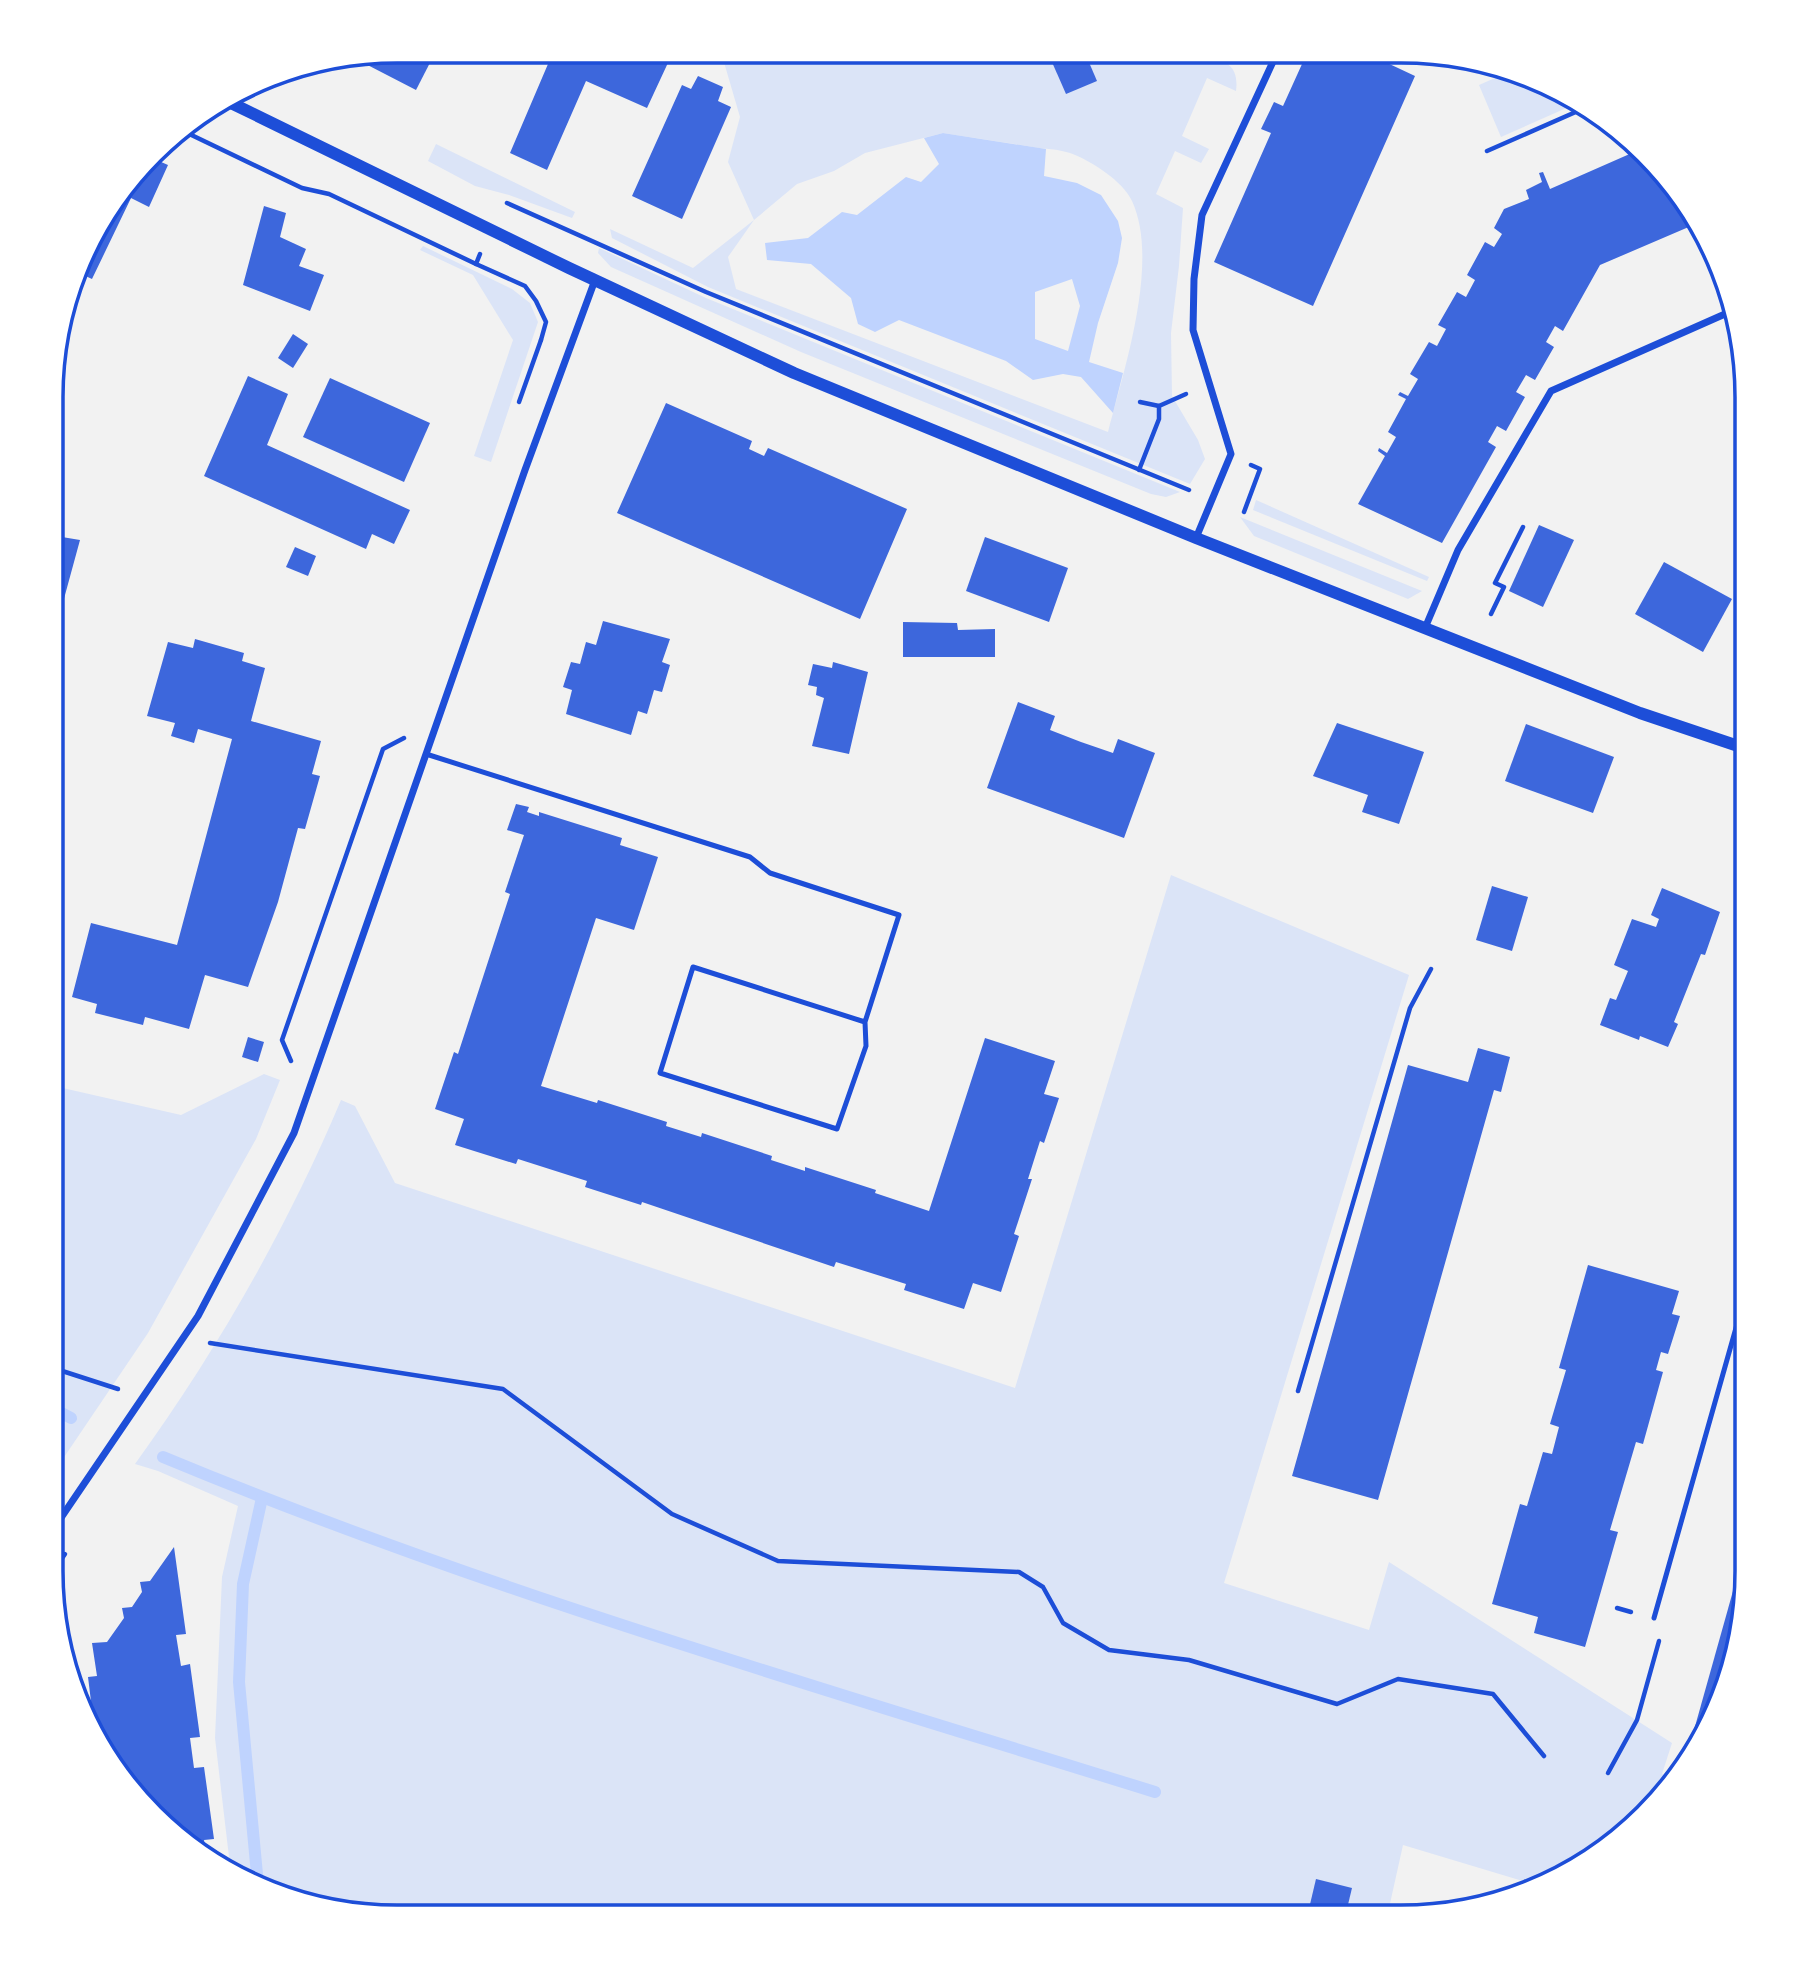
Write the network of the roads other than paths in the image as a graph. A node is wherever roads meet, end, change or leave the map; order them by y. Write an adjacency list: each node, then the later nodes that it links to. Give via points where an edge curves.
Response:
1 (1271, 63): 5 (street, via 1202,215 1193,330 1231,454)
2 (235, 105): 3 (street)
3 (595, 280): 5 (street, via 794,373); 8 (street)
4 (1725, 314): 6 (street, via 1551,391 1458,550)
5 (1196, 538): 6 (street)
6 (1424, 628): 7 (street)
7 (1735, 745)
8 (426, 754): 9 (lane, via 750,858 770,873 899,915); 11 (street, via 294,1133 198,1316)
9 (865, 1023): 9 (lane, via 693,967 660,1073 837,1129 866,1046)
10 (1735, 1328): 12 (lane)
11 (63, 1515)
12 (1654, 1618)

